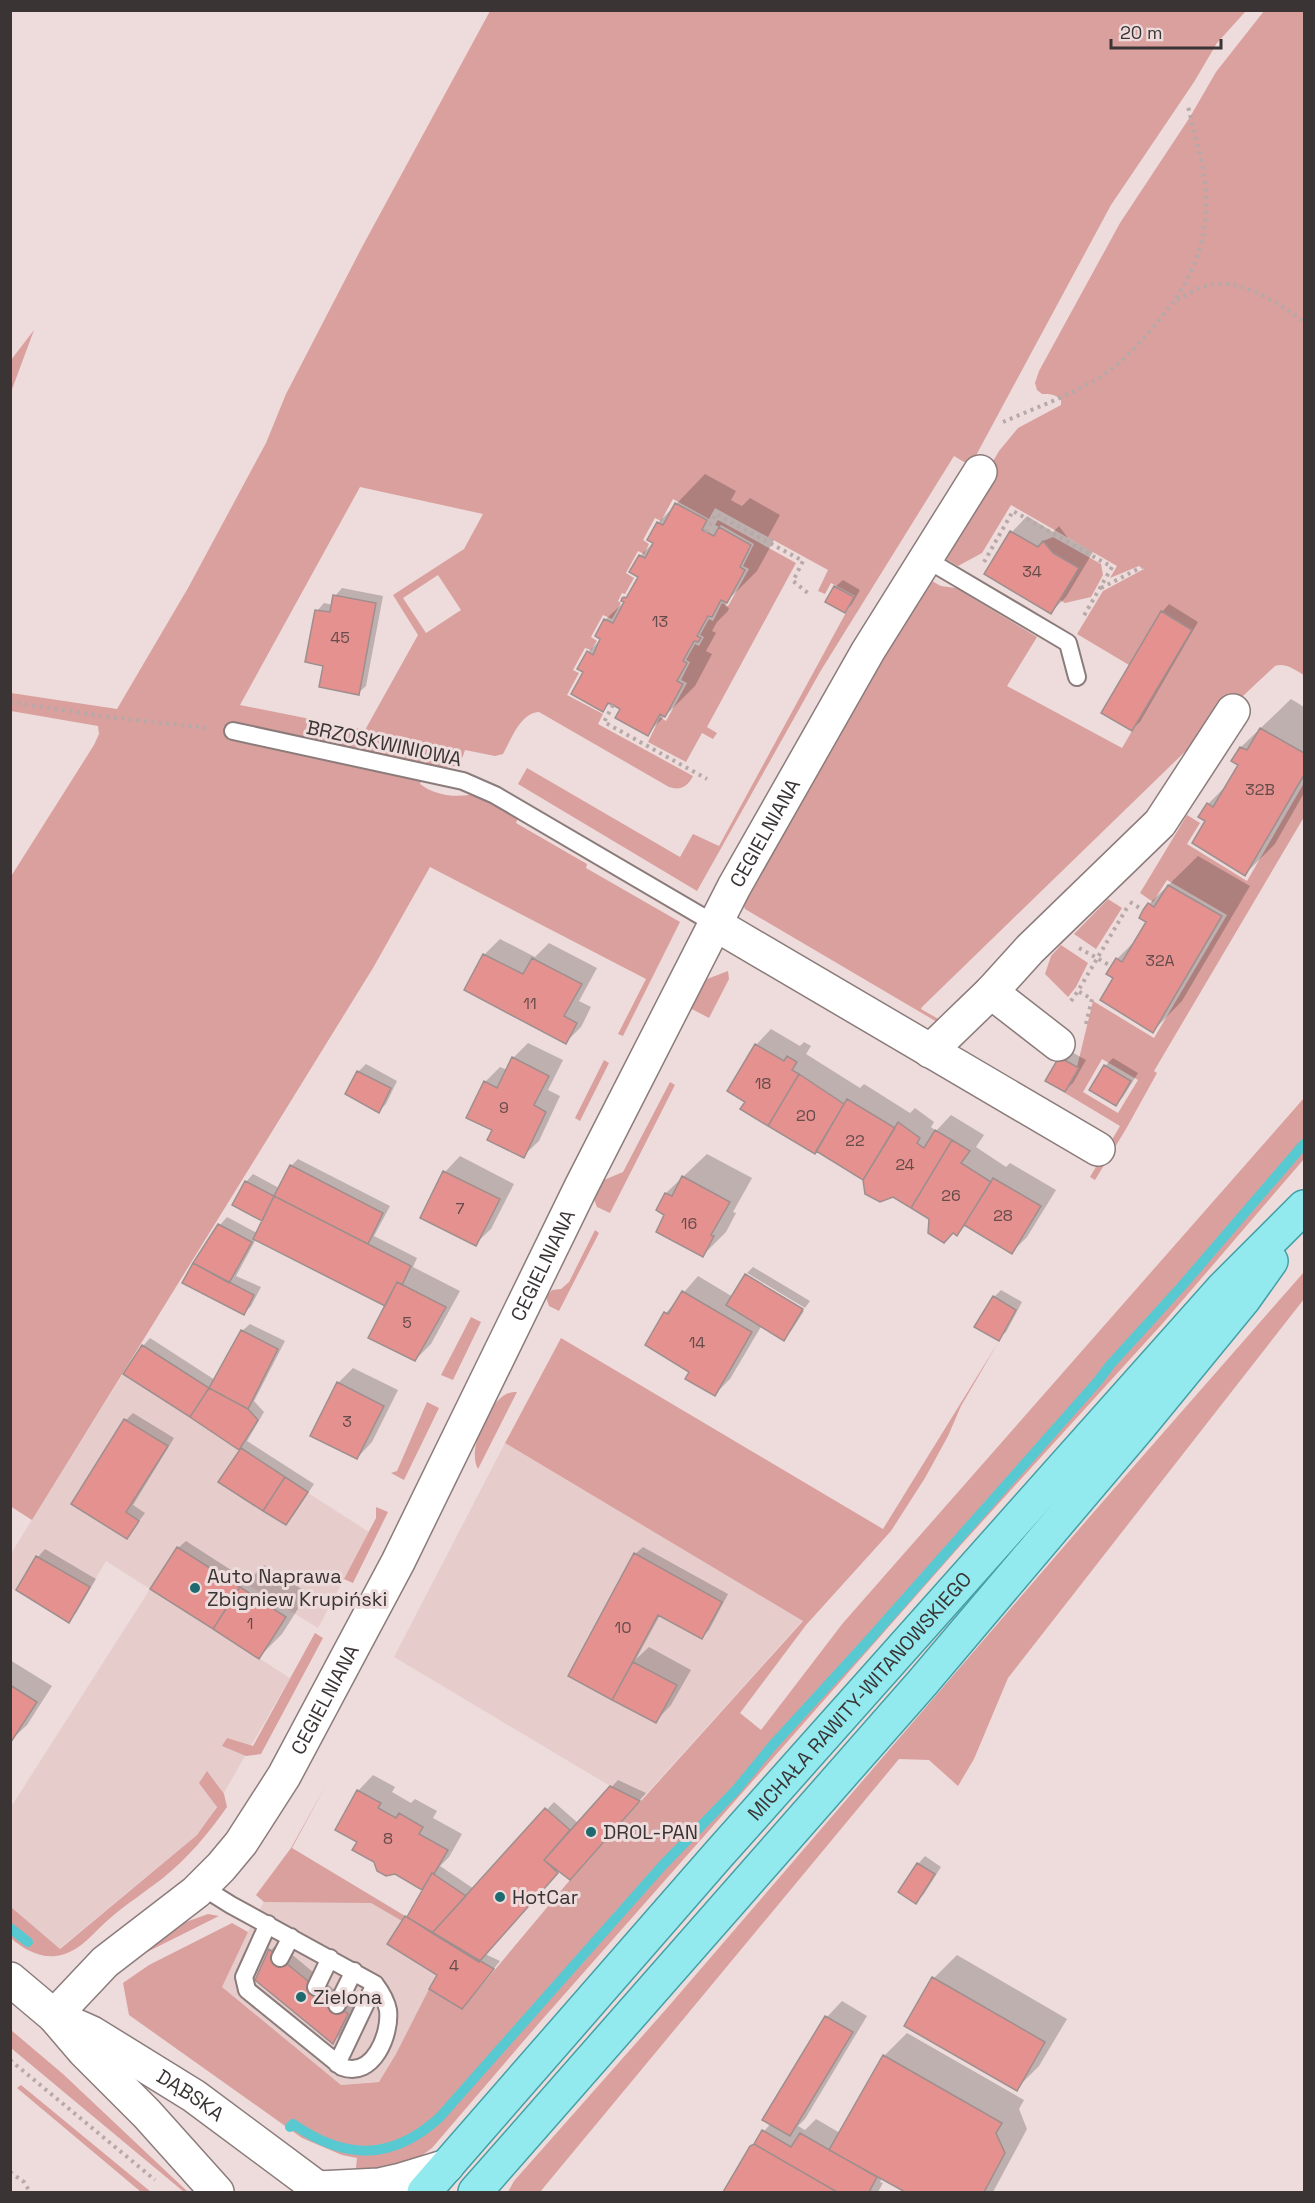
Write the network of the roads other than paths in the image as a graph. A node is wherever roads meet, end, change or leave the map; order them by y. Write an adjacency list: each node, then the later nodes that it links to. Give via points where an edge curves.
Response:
1 (980, 472): 2 (street, CEGIELNIANA)
2 (926, 559): 3 (lane, via 1068,643); 6 (street, CEGIELNIANA, via 868,651)
3 (1077, 677)
4 (1233, 711): 7 (street, via 1160,823)
5 (233, 731): 6 (lane, BRZOSKWINIOWA, via 463,781 495,795)
6 (715, 924): 9 (street); 13 (street, CEGIELNIANA, via 329,1695 261,1813)
7 (990, 992): 8 (street); 9 (street)
8 (1071, 1037)
9 (930, 1051): 10 (street)
10 (1098, 1149)
11 (1305, 1207): 26 (main road, MICHAŁA RAWITY-WITANOWSKIEGO, via 1207,1305)
12 (1305, 1214): 31 (main road, MICHAŁA RAWITY-WITANOWSKIEGO, via 1244,1299 977,1618)
13 (206, 1883): 14 (lane, via 215,1895); 23 (street, CEGIELNIANA, via 105,1962)
14 (268, 1924): 15 (lane); 24 (lane, via 244,1977 247,1990 263,1995 320,2041)
15 (291, 1936): 16 (lane); 17 (lane)
16 (280, 1958)
17 (330, 1958): 18 (lane); 21 (lane)
18 (354, 1971): 20 (lane); 22 (lane)
19 (10, 1979): 23 (street, DĄBSKA)
20 (375, 1984): 24 (lane); 24 (lane, via 388,2011 381,2049 360,2067 347,2069)
21 (316, 1987)
22 (337, 2005)
23 (54, 2016): 25 (street, DĄBSKA); 27 (street, DĄBSKA, via 92,2033 194,2096)
24 (337, 2064)
25 (147, 2114): 28 (street, DĄBSKA); 29 (street, DĄBSKA)
26 (447, 2166): 27 (street, DĄBSKA, via 379,2185); 30 (main road, MICHAŁA RAWITY-WITANOWSKIEGO)
27 (320, 2190)
28 (217, 2193)
29 (236, 2193)
30 (424, 2193)
31 (475, 2193)

